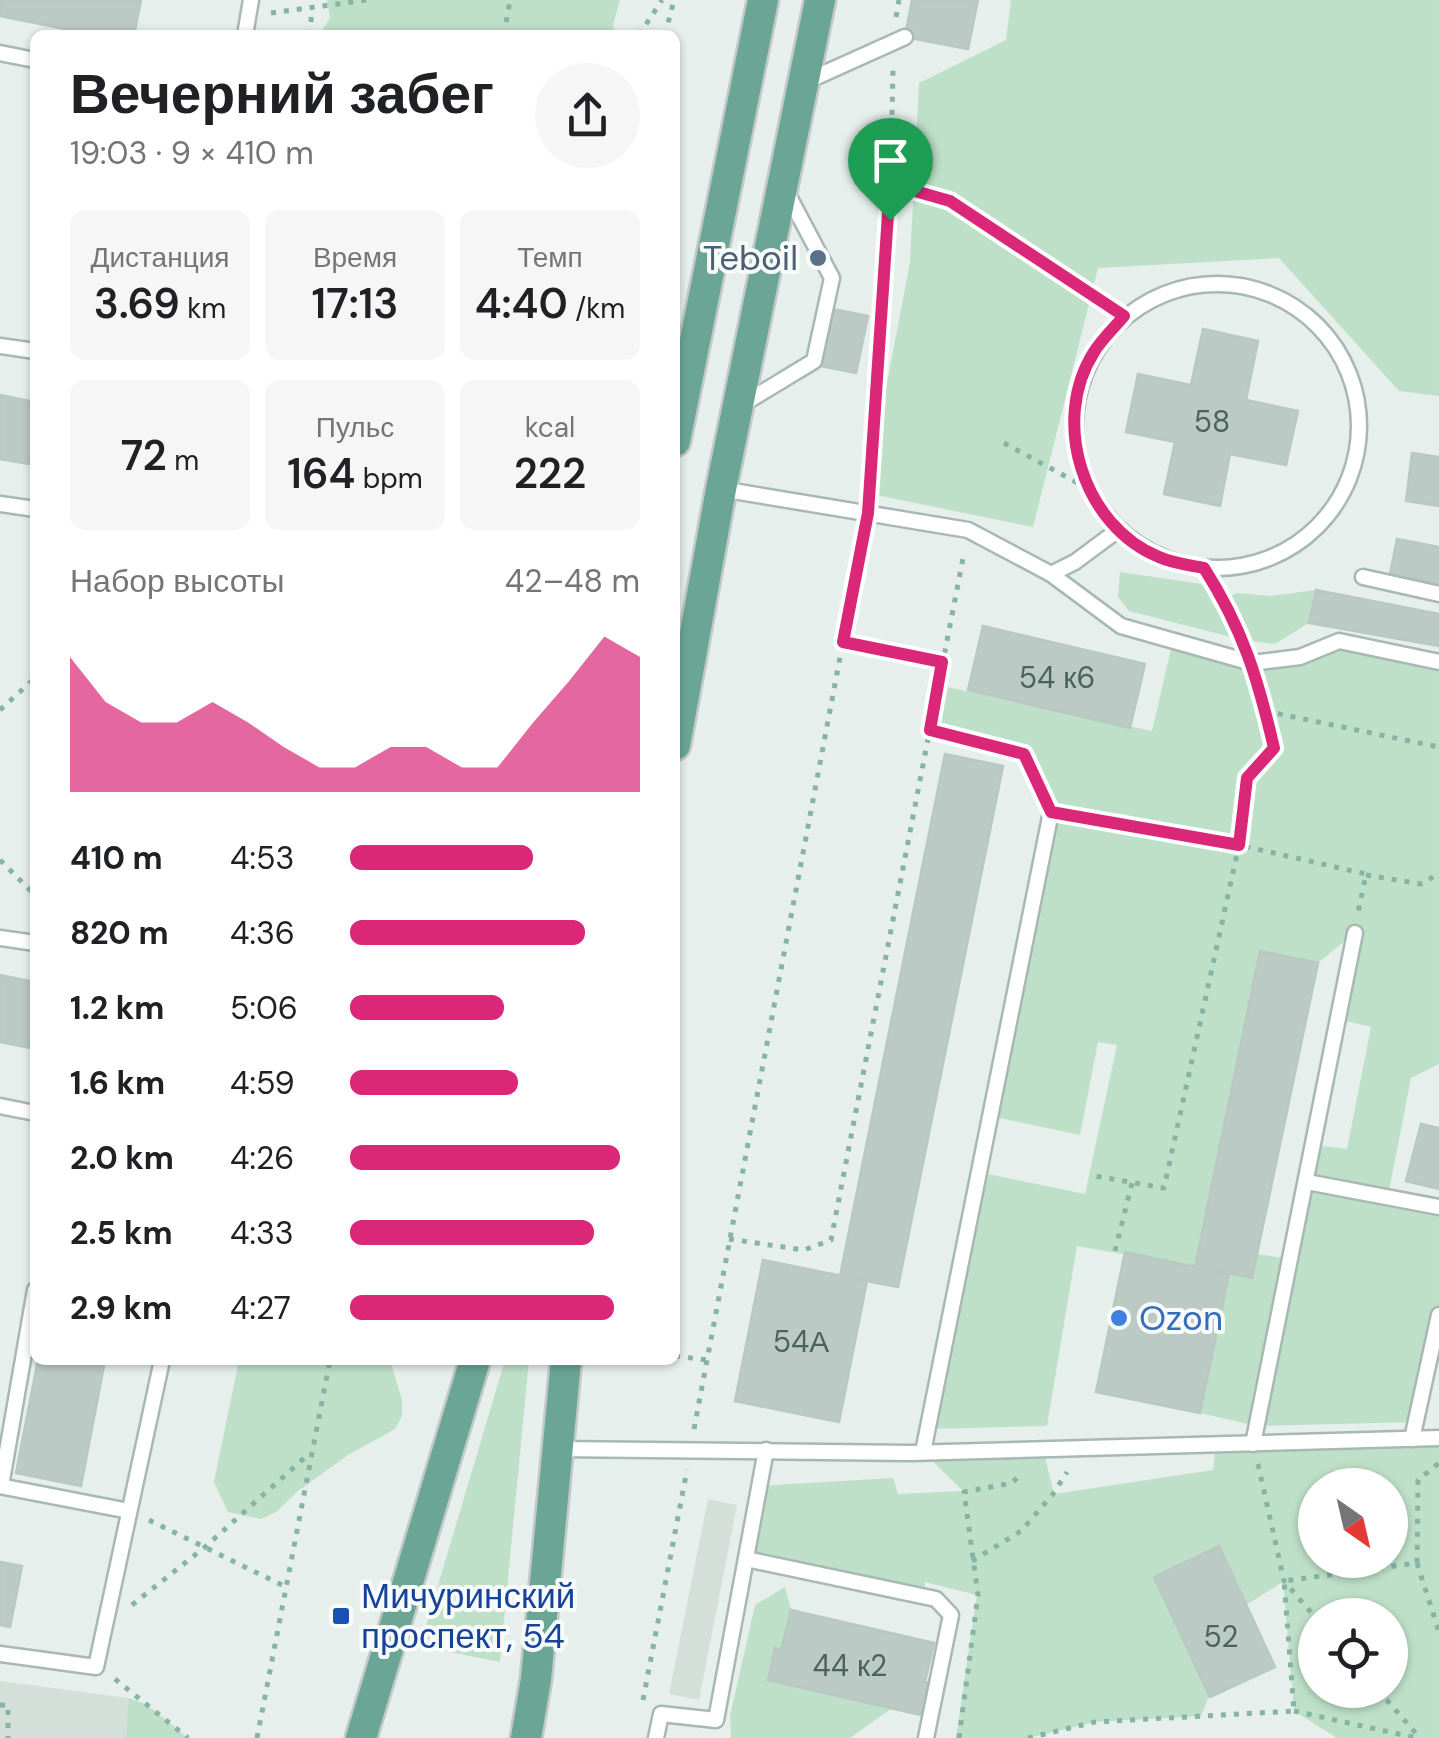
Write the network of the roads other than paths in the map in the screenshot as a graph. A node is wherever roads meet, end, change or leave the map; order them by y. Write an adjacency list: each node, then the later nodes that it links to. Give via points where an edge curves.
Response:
1 (252, 0): 4 (lane)
2 (763, 0): 13 (main road)
3 (820, 0): 8 (main road)
4 (246, 30)
5 (899, 40): 8 (lane)
6 (0, 53): 7 (lane)
7 (30, 59)
8 (802, 84): 9 (main road)
9 (782, 184): 12 (main road); 12 (lane, via 832,278 814,361)
10 (0, 346): 11 (lane)
11 (30, 350)
12 (738, 406): 14 (main road)
13 (680, 416)
14 (721, 489): 18 (lane, via 968,530); 22 (main road)
15 (0, 504): 16 (lane)
16 (30, 508)
17 (1118, 530): 17 (lane, via 1088,488 1074,446 1076,398 1093,353 1124,316 1166,292 1213,283 1261,290 1298,308 1328,336 1350,372 1359,412 1357,454 1343,493 1318,527 1285,552 1246,566 1204,568 1158,557); 18 (lane)
18 (1051, 574): 21 (lane, via 1122,626 1252,663 1300,657 1339,641)
19 (1363, 577): 20 (lane)
20 (1439, 594)
21 (1439, 662)
22 (680, 718)
23 (1051, 812): 41 (lane)
24 (1354, 933): 29 (lane)
25 (0, 938): 26 (lane)
26 (30, 942)
27 (0, 1106): 28 (lane)
28 (30, 1112)
29 (1307, 1182): 30 (lane); 38 (lane)
30 (1439, 1207)
31 (1439, 1315): 37 (lane)
32 (30, 1319): 42 (lane)
33 (161, 1365): 43 (lane)
34 (473, 1365): 46 (main road)
35 (565, 1365): 39 (main road)
36 (1439, 1438): 37 (lane)
37 (1412, 1439): 38 (lane)
38 (1253, 1444): 41 (lane)
39 (557, 1449): 40 (lane); 47 (main road)
40 (766, 1450): 41 (lane); 44 (lane)
41 (923, 1452)
42 (1, 1486): 43 (lane)
43 (130, 1511): 45 (lane, via 96,1666)
44 (746, 1559): 48 (lane, via 716,1720 661,1714); 49 (lane, via 936,1599 951,1615)
45 (0, 1654)
46 (361, 1738)
47 (526, 1738)
48 (656, 1738)
49 (926, 1738)

